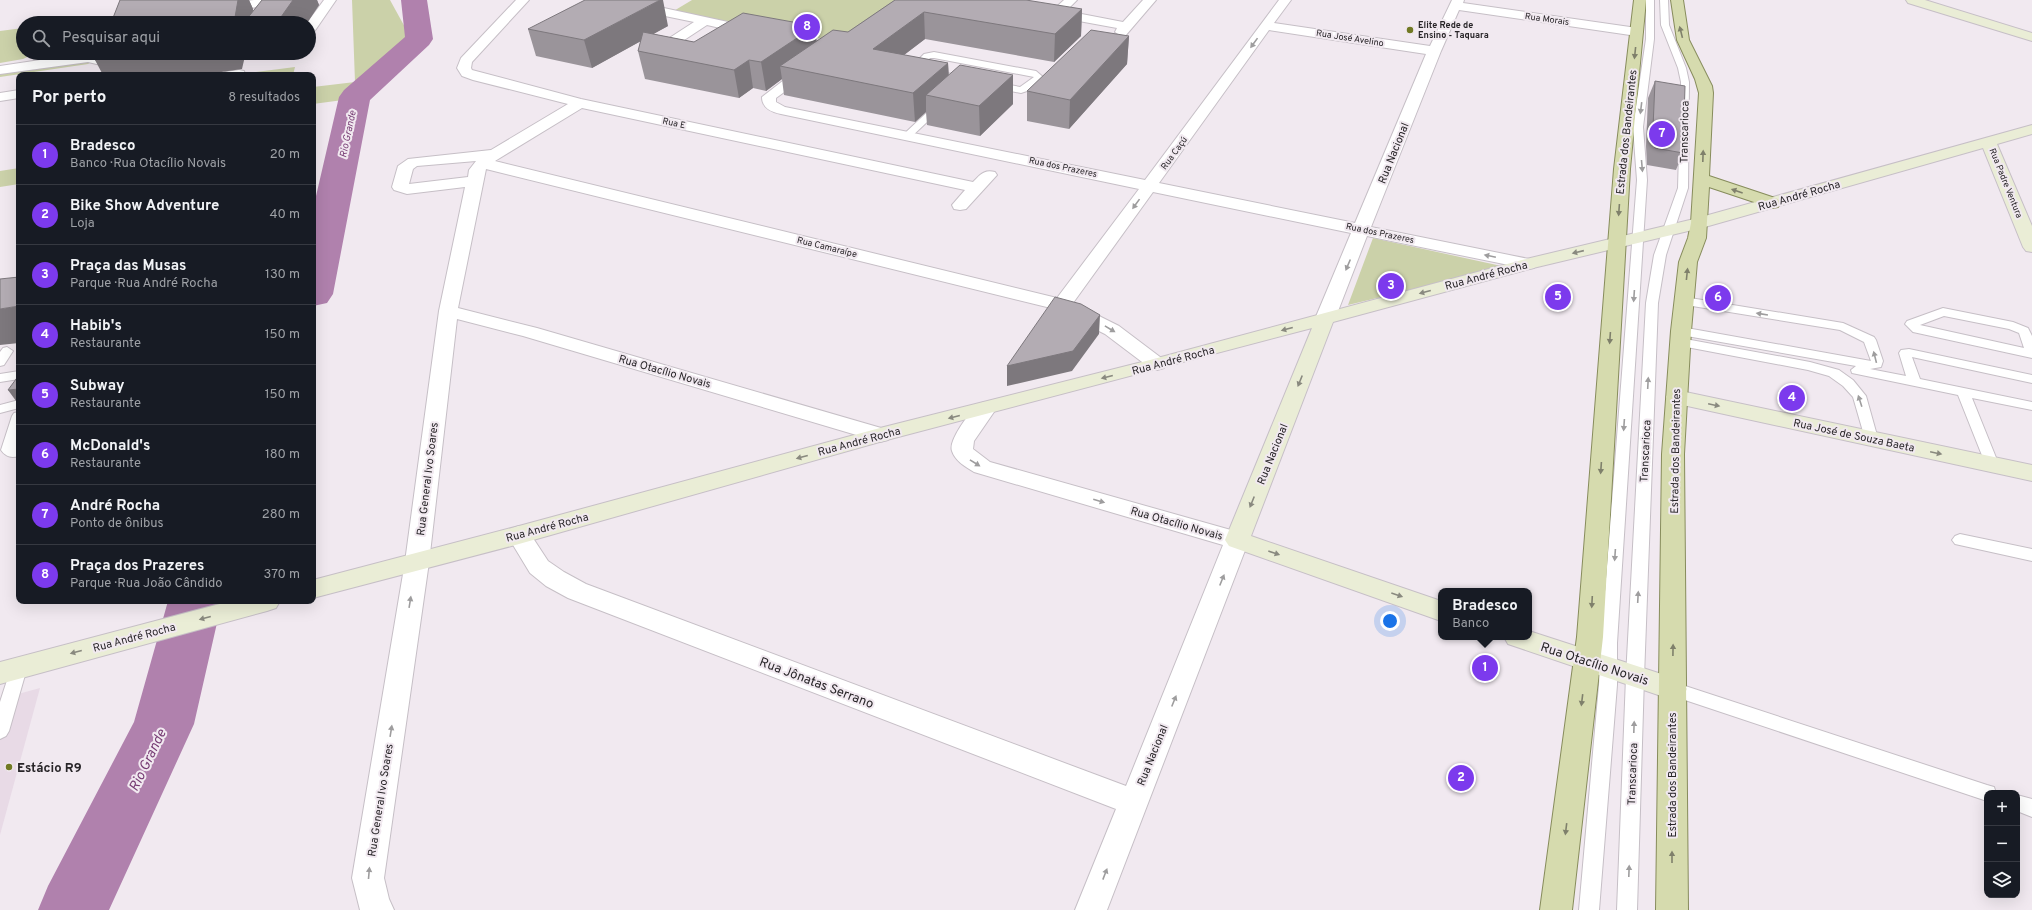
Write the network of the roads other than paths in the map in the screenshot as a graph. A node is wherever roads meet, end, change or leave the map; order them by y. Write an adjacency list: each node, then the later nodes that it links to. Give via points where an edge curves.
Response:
1 (281, 0): 2 (street); 16 (street); 18 (street)
2 (285, 0)
3 (330, 0): 19 (street)
4 (523, 0): 40 (street, Rua E, via 466,61 464,68 467,73 478,78)
5 (650, 0): 17 (street, via 640,7)
6 (1071, 0): 7 (street, via 1059,10 1061,14 1123,29)
7 (1150, 0)
8 (1286, 0): 21 (street, Rua Caçú)
9 (1640, 0): 23 (main road, Estrada dos Bandeirantes)
10 (1650, 0): 55 (lane, Transcarioca, one-way to 55, via 1650,38 1638,127 1642,173)
11 (1664, 0): 54 (lane, Transcarioca, via 1666,29 1684,70 1685,82 1683,188)
12 (1677, 0): 46 (main road, Estrada dos Bandeirantes, one-way to 12, via 1705,82 1683,40)
13 (1912, 0): 26 (main road)
14 (678, 3): 17 (street)
15 (1457, 3): 23 (street, Rua Morais); 27 (street, Rua Nacional)
16 (209, 10)
17 (661, 13): 20 (street)
18 (267, 16)
19 (316, 19)
20 (703, 22): 22 (street); 28 (street, via 659,51)
21 (1266, 26): 27 (street, Rua José Avelino); 48 (street, Rua Caçú, one-way to 48)
22 (733, 28): 24 (street); 25 (street)
23 (1637, 32): 56 (main road, Estrada dos Bandeirantes, one-way to 56)
24 (763, 34)
25 (721, 35)
26 (2032, 37)
27 (1434, 51): 53 (street, Rua Nacional)
28 (679, 57)
29 (66, 60): 34 (street)
30 (98, 60): 33 (street)
31 (818, 61): 42 (street, Rua dos Prazeres, via 769,97 769,104 781,110)
32 (138, 68): 33 (street)
33 (112, 69)
34 (0, 70)
35 (969, 80): 35 (lane, via 914,67 927,56 934,55 1036,74 1039,77 1021,90); 36 (lane)
36 (958, 90)
37 (16, 94): 38 (street)
38 (0, 97)
39 (946, 100): 42 (lane)
40 (580, 102): 44 (street); 49 (street, Rua E)
41 (2032, 129): 43 (main road, Rua André Rocha)
42 (906, 136): 48 (street, Rua dos Prazeres)
43 (1988, 141): 50 (main road, Rua André Rocha); 57 (main road, Rua Padre Ventura)
44 (488, 158): 47 (street, Rua General Ivo Soares, via 477,170); 47 (street, via 414,162 406,166 400,187 407,189); 60 (street, Rua Camaraípe)
45 (989, 175): 49 (street)
46 (1702, 178): 50 (main road, one-way to 46); 52 (main road, Estrada dos Bandeirantes)
47 (475, 181): 61 (street, Rua General Ivo Soares)
48 (1150, 185): 53 (street, Rua dos Prazeres); 60 (street, Rua Caçú, one-way to 60)
49 (976, 188): 51 (street)
50 (1772, 203): 52 (main road, Rua André Rocha)
51 (960, 205)
52 (1699, 223): 54 (main road, Rua André Rocha); 59 (main road, Estrada dos Bandeirantes, one-way to 52, via 1688,262 1697,238)
53 (1363, 229): 58 (street, Rua dos Prazeres, one-way to 53); 62 (street, Rua Nacional, one-way to 62)
54 (1669, 231): 55 (main road, Rua André Rocha); 95 (lane, Transcarioca, one-way to 54, via 1652,303 1658,260)
55 (1638, 238): 56 (main road, Rua André Rocha); 93 (lane, Transcarioca, one-way to 93)
56 (1616, 243): 58 (main road, Rua André Rocha, one-way to 58); 93 (main road, Estrada dos Bandeirantes, one-way to 93)
57 (2032, 247)
58 (1528, 264): 62 (main road, Rua André Rocha, one-way to 62)
59 (1684, 301): 63 (main road, Estrada dos Bandeirantes); 63 (lane, one-way to 59, via 1870,365 1878,361 1870,340 1843,328)
60 (1062, 305): 65 (street, Rua Camaraípe, one-way to 65, via 1112,330)
61 (448, 311): 79 (street, Rua Otacílio Novais, via 530,332); 88 (street, Rua General Ivo Soares)
62 (1325, 319): 65 (main road, Rua André Rocha, one-way to 65); 85 (main road, Rua Nacional, one-way to 85)
63 (1680, 337): 69 (lane); 73 (main road, Estrada dos Bandeirantes); 80 (lane, one-way to 63, via 1859,396 1848,383 1834,373)
64 (2032, 354): 64 (lane, via 2024,331 2013,326 1943,312 1911,324 1917,330)
65 (1158, 364): 77 (main road, Rua André Rocha, one-way to 77)
66 (16, 375): 67 (lane)
67 (0, 378)
68 (2032, 379): 69 (lane, via 1909,352 1905,353)
69 (1914, 381): 72 (lane)
70 (16, 382): 71 (lane)
71 (0, 384)
72 (1964, 391): 75 (lane); 82 (lane)
73 (1676, 397): 80 (main road, Rua José de Souza Baeta, one-way to 80); 96 (main road, Estrada dos Bandeirantes, one-way to 73, via 1673,454)
74 (16, 405): 76 (lane)
75 (2032, 406)
76 (0, 409)
77 (985, 409): 79 (main road, Rua André Rocha, one-way to 79); 85 (street, Rua Otacílio Novais, one-way to 85, via 963,440 962,450 982,467)
78 (16, 425): 81 (lane, via 8,450)
79 (880, 435): 84 (main road, Rua André Rocha, one-way to 84)
80 (1871, 439): 82 (main road, Rua José de Souza Baeta, one-way to 82)
81 (16, 451)
82 (1992, 465): 83 (main road, Rua José de Souza Baeta)
83 (2032, 473)
84 (519, 535): 88 (main road, Rua André Rocha); 99 (street, Rua Jônatas Serrano, via 539,567 577,591)
85 (1237, 540): 91 (main road, Rua Otacílio Novais, one-way to 91); 99 (street, Rua Nacional, one-way to 85)
86 (1960, 540): 87 (lane)
87 (2032, 555)
88 (416, 562): 89 (main road, Rua André Rocha); 102 (street, Rua General Ivo Soares, one-way to 88, via 375,908 368,878)
89 (316, 588)
90 (256, 604): 94 (main road, Rua André Rocha, one-way to 94)
91 (1438, 610)
92 (1526, 640): 93 (main road, Rua Otacílio Novais)
93 (1598, 665): 95 (main road, Rua Otacílio Novais); 104 (main road, Estrada dos Bandeirantes, one-way to 104); 105 (lane, Transcarioca)
94 (9, 670): 97 (lane)
95 (1635, 677): 96 (main road, Rua Otacílio Novais); 106 (lane, Transcarioca, one-way to 95)
96 (1673, 689): 98 (lane); 107 (main road, Estrada dos Bandeirantes, one-way to 96)
97 (0, 731)
98 (1984, 792)
99 (1134, 802): 103 (street, Rua Nacional, one-way to 99)
100 (2020, 804): 101 (lane)
101 (2032, 808)
102 (378, 910)
103 (1091, 910)
104 (1556, 910)
105 (1589, 910)
106 (1627, 910)
107 (1672, 910)

